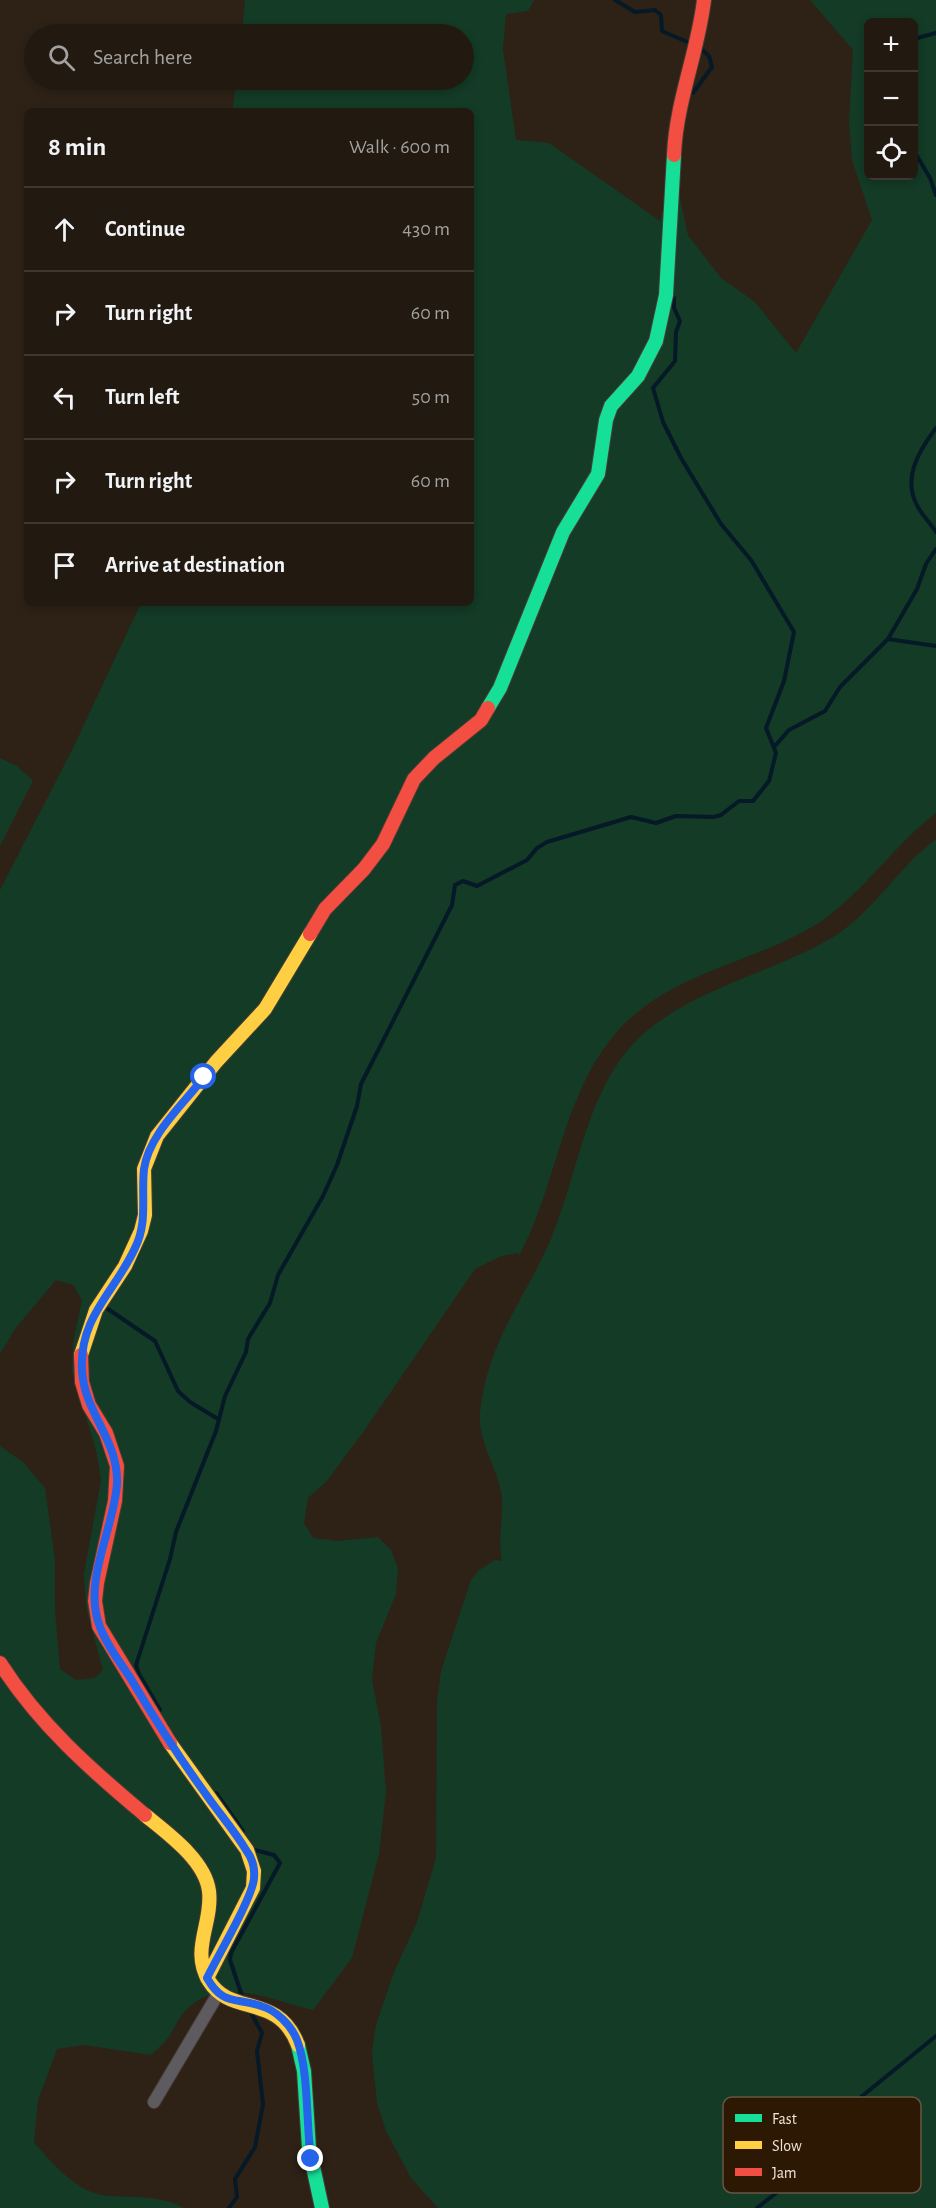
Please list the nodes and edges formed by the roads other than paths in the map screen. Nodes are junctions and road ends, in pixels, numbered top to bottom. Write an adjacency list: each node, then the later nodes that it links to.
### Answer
1 (704, 0): 3 (street)
2 (0, 1663): 3 (street)
3 (207, 1978): 4 (street)
4 (218, 1994): 5 (street); 6 (street)
5 (154, 2102)
6 (322, 2208)

